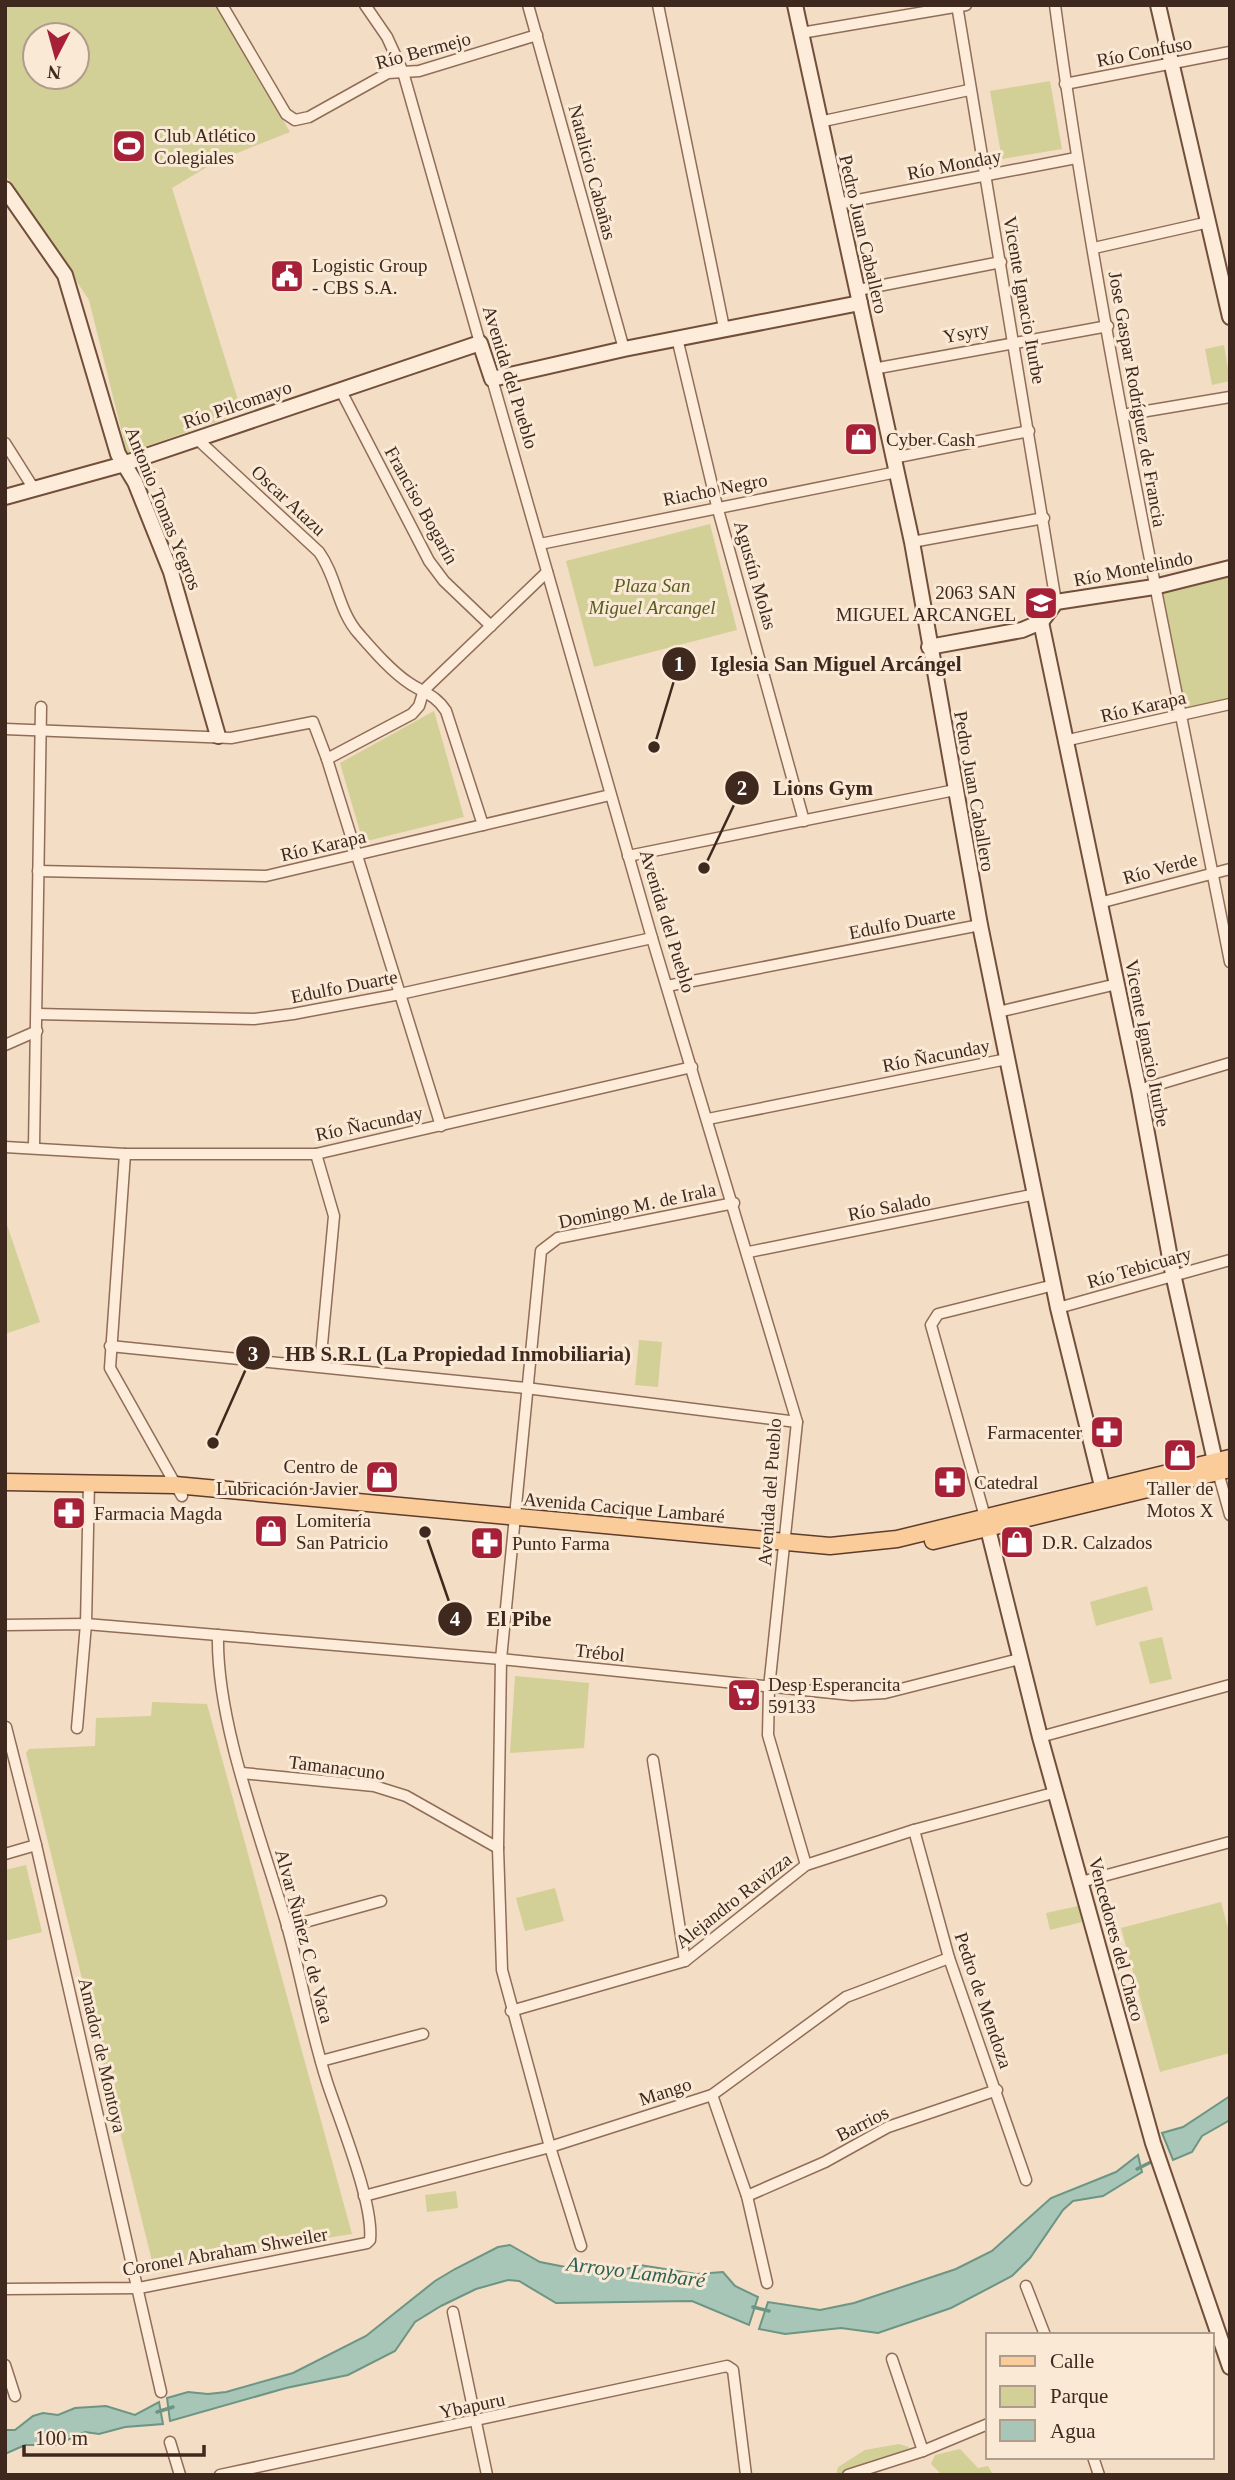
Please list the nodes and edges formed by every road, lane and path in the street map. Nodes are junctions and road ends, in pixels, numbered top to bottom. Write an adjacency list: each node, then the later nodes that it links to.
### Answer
1 (222, 5): 13 (street, Río Bermejo)
2 (365, 5): 13 (street, Avenida del Pueblo)
3 (528, 5): 10 (street, Natalicio Cabañas)
4 (658, 5): 27 (street)
5 (795, 5): 9 (street, Pedro Juan Caballero)
6 (1055, 5): 14 (street, Jose Gaspar Rodríguez de Francia)
7 (1158, 5): 12 (street)
8 (960, 6): 9 (street); 15 (street, Vicente Ignacio Iturbe)
9 (801, 33): 16 (street, Pedro Juan Caballero)
10 (537, 35): 13 (street, Río Bermejo); 31 (street, Natalicio Cabañas)
11 (1230, 52): 12 (street, Río Confuso)
12 (1172, 65): 14 (street, Río Confuso); 21 (street)
13 (403, 72): 30 (street, Avenida del Pueblo)
14 (1065, 84): 17 (street, Jose Gaspar Rodríguez de Francia)
15 (968, 89): 16 (street); 18 (street, Vicente Ignacio Iturbe)
16 (819, 121): 20 (street, Pedro Juan Caballero)
17 (1076, 158): 18 (street, Río Monday); 22 (street, Jose Gaspar Rodríguez de Francia)
18 (983, 176): 20 (street, Río Monday); 23 (street, Vicente Ignacio Iturbe)
19 (5, 189): 40 (street, Antonio Tomas Yegros)
20 (837, 204): 24 (street, Pedro Juan Caballero)
21 (1209, 222): 22 (street); 25 (street)
22 (1094, 248): 26 (street, Jose Gaspar Rodríguez de Francia)
23 (1001, 262): 24 (street); 29 (street, Vicente Ignacio Iturbe)
24 (859, 296): 27 (street); 32 (street, Pedro Juan Caballero)
25 (1230, 317)
26 (1108, 326): 29 (street, Ysyry); 36 (street, Jose Gaspar Rodríguez de Francia)
27 (724, 328): 28 (street)
28 (677, 338): 31 (street); 44 (street, Agustín Molas)
29 (1012, 341): 32 (street, Ysyry); 37 (street, Vicente Ignacio Iturbe)
30 (480, 343): 33 (street, Avenida del Pueblo); 34 (street, Río Pilcomayo)
31 (624, 349): 33 (street)
32 (873, 369): 41 (street, Pedro Juan Caballero)
33 (492, 379): 47 (street, Avenida del Pueblo)
34 (340, 389): 38 (street, Río Pilcomayo); 53 (street, Franciso Bogarín)
35 (1230, 397): 36 (street)
36 (1123, 415): 50 (street, Jose Gaspar Rodríguez de Francia)
37 (1030, 431): 41 (street, Riacho Negro); 45 (street, Vicente Ignacio Iturbe)
38 (196, 438): 40 (street, Río Pilcomayo); 55 (street, Oscar Atazu)
39 (5, 443): 42 (street)
40 (126, 463): 42 (street, Río Pilcomayo); 61 (street, Antonio Tomas Yegros)
41 (895, 465): 44 (street, Riacho Negro); 46 (street, Pedro Juan Caballero)
42 (34, 489): 43 (street, Río Pilcomayo)
43 (5, 496)
44 (717, 506): 47 (street, Riacho Negro); 66 (street, Agustín Molas)
45 (1044, 517): 46 (street); 51 (street, Vicente Ignacio Iturbe)
46 (912, 542): 54 (street, Pedro Juan Caballero)
47 (540, 544): 49 (street, Avenida del Pueblo)
48 (1230, 568): 50 (street, Río Montelindo)
49 (547, 572): 53 (street); 65 (street, Avenida del Pueblo)
50 (1154, 587): 51 (street, Río Montelindo); 58 (street, Jose Gaspar Rodríguez de Francia)
51 (1056, 602): 52 (street, Río Montelindo)
52 (1041, 622): 54 (street); 62 (street, Vicente Ignacio Iturbe)
53 (491, 626): 55 (street)
54 (929, 647): 64 (street, Pedro Juan Caballero)
55 (424, 690): 63 (street); 67 (street, Oscar Atazu)
56 (1230, 704): 58 (street, Río Karapa)
57 (41, 707): 60 (street)
58 (1180, 716): 62 (street, Río Karapa); 72 (street, Jose Gaspar Rodríguez de Francia)
59 (5, 729): 60 (street)
60 (39, 731): 61 (street); 71 (street)
61 (218, 736): 63 (street)
62 (1064, 741): 73 (street, Vicente Ignacio Iturbe)
63 (327, 759): 68 (street)
64 (955, 790): 66 (street); 74 (street, Pedro Juan Caballero)
65 (610, 795): 67 (street, Río Karapa); 69 (street, Avenida del Pueblo)
66 (804, 821): 69 (street)
67 (483, 825): 68 (street, Río Karapa)
68 (357, 855): 71 (street, Río Karapa); 79 (street)
69 (628, 856): 75 (street, Avenida del Pueblo)
70 (1230, 869): 72 (street, Río Verde)
71 (38, 872): 81 (street)
72 (1212, 872): 73 (street, Río Verde); 76 (street, Jose Gaspar Rodríguez de Francia)
73 (1099, 902): 77 (street, Vicente Ignacio Iturbe)
74 (980, 925): 78 (street, Edulfo Duarte); 80 (street, Pedro Juan Caballero)
75 (652, 938): 78 (street, Avenida del Pueblo); 79 (street, Edulfo Duarte)
76 (1230, 962)
77 (1117, 984): 80 (street, Río Ñacunday); 87 (street, Vicente Ignacio Iturbe)
78 (667, 986): 86 (street, Avenida del Pueblo)
79 (400, 994): 81 (street, Edulfo Duarte); 89 (street)
80 (998, 1012): 84 (street, Pedro Juan Caballero)
81 (37, 1014): 82 (street)
82 (37, 1031): 83 (street); 91 (street)
83 (5, 1045)
84 (1007, 1059): 88 (street, Río Ñacunday); 94 (street, Pedro Juan Caballero)
85 (1230, 1063): 87 (street)
86 (692, 1067): 88 (street, Avenida del Pueblo); 89 (street, Río Ñacunday)
87 (1139, 1090): 98 (street, Vicente Ignacio Iturbe)
88 (708, 1119): 95 (street, Avenida del Pueblo)
89 (441, 1126): 93 (street, Río Ñacunday)
90 (5, 1147): 91 (street, Río Ñacunday)
91 (34, 1147): 92 (street, Río Ñacunday)
92 (125, 1154): 93 (street, Río Ñacunday); 101 (street)
93 (316, 1154): 102 (street)
94 (1036, 1194): 96 (street, Río Salado); 99 (street, Pedro Juan Caballero)
95 (734, 1203): 96 (street, Avenida del Pueblo); 103 (street, Domingo M. de Irala)
96 (749, 1252): 104 (street, Avenida del Pueblo)
97 (1230, 1260): 98 (street, Río Tebicuary)
98 (1173, 1274): 100 (street, Río Tebicuary); 105 (street, Vicente Ignacio Iturbe)
99 (1054, 1285): 100 (street, Pedro Juan Caballero); 113 (street)
100 (1058, 1308): 110 (street, Pedro Juan Caballero)
101 (110, 1346): 102 (street); 108 (street)
102 (320, 1366): 103 (street)
103 (526, 1388): 104 (street); 112 (street)
104 (797, 1422): 114 (street, Avenida del Pueblo)
105 (1223, 1465): 110 (main road, Avenida Cacique Lambaré); 111 (street)
106 (5, 1482): 107 (main road, Avenida Cacique Lambaré)
107 (89, 1487): 108 (main road, Avenida Cacique Lambaré); 109 (main road, Avenida Cacique Lambaré); 115 (street)
108 (188, 1491): 112 (main road, Avenida Cacique Lambaré)
109 (5, 1493)
110 (1104, 1494): 113 (main road, Avenida Cacique Lambaré)
111 (1230, 1515)
112 (513, 1522): 114 (main road, Avenida Cacique Lambaré); 118 (street)
113 (987, 1522): 114 (main road, Avenida Cacique Lambaré); 119 (street, Vencedores del Chaco)
114 (786, 1548): 121 (street, Avenida del Pueblo)
115 (86, 1624): 116 (street, Trébol); 117 (street, Trébol); 123 (street)
116 (5, 1625)
117 (218, 1635): 118 (street, Trébol); 126 (street, Alvar Ñuñez C de Vaca)
118 (501, 1659): 121 (street, Trébol); 131 (street)
119 (1019, 1659): 121 (street, Trébol); 124 (street, Vencedores del Chaco)
120 (1230, 1685): 124 (street)
121 (769, 1688): 133 (street, Avenida del Pueblo)
122 (6, 1727): 130 (street, Amador de Montoya)
123 (78, 1728)
124 (1040, 1737): 127 (street, Vencedores del Chaco)
125 (653, 1760): 138 (street)
126 (242, 1773): 131 (street, Tamanacuno); 136 (street, Alvar Ñuñez C de Vaca)
127 (1057, 1792): 128 (street, Alejandro Ravizza); 134 (street, Vencedores del Chaco)
128 (914, 1830): 133 (street, Alejandro Ravizza); 137 (street, Pedro de Mendoza)
129 (1230, 1842): 134 (street)
130 (36, 1845): 132 (street); 152 (street, Amador de Montoya)
131 (498, 1849): 139 (street)
132 (5, 1854)
133 (806, 1865): 138 (street, Alejandro Ravizza)
134 (1081, 1882): 158 (street, Vencedores del Chaco)
135 (382, 1901): 136 (street)
136 (287, 1927): 141 (street, Alvar Ñuñez C de Vaca)
137 (949, 1958): 142 (street, Pedro de Mendoza); 143 (street, Mango)
138 (685, 1961): 139 (street, Alejandro Ravizza)
139 (511, 2011): 144 (street)
140 (424, 2034): 141 (street)
141 (321, 2061): 146 (street, Alvar Ñuñez C de Vaca)
142 (996, 2090): 145 (street, Pedro de Mendoza); 147 (street, Barrios)
143 (712, 2095): 144 (street, Mango); 147 (street)
144 (550, 2147): 146 (street, Mango); 149 (street)
145 (1026, 2180)
146 (363, 2196): 148 (street, Alvar Ñuñez C de Vaca)
147 (747, 2196): 150 (street)
148 (367, 2243): 152 (street, Coronel Abraham Shweiler)
149 (581, 2246)
150 (767, 2283)
151 (1026, 2286): 155 (street)
152 (139, 2288): 153 (street, Coronel Abraham Shweiler); 159 (street, Amador de Montoya)
153 (5, 2289)
154 (453, 2312): 161 (street)
155 (1044, 2333)
156 (892, 2359): 164 (street)
157 (5, 2365): 160 (street)
158 (1230, 2367)
159 (161, 2392)
160 (15, 2396)
161 (477, 2422): 166 (street, Ybapuru); 167 (street); 168 (street, Ybapuru)
162 (986, 2425): 164 (street)
163 (170, 2442): 165 (street)
164 (923, 2451): 169 (street)
165 (180, 2475)
166 (220, 2475)
167 (487, 2475)
168 (746, 2475)
169 (849, 2475)

